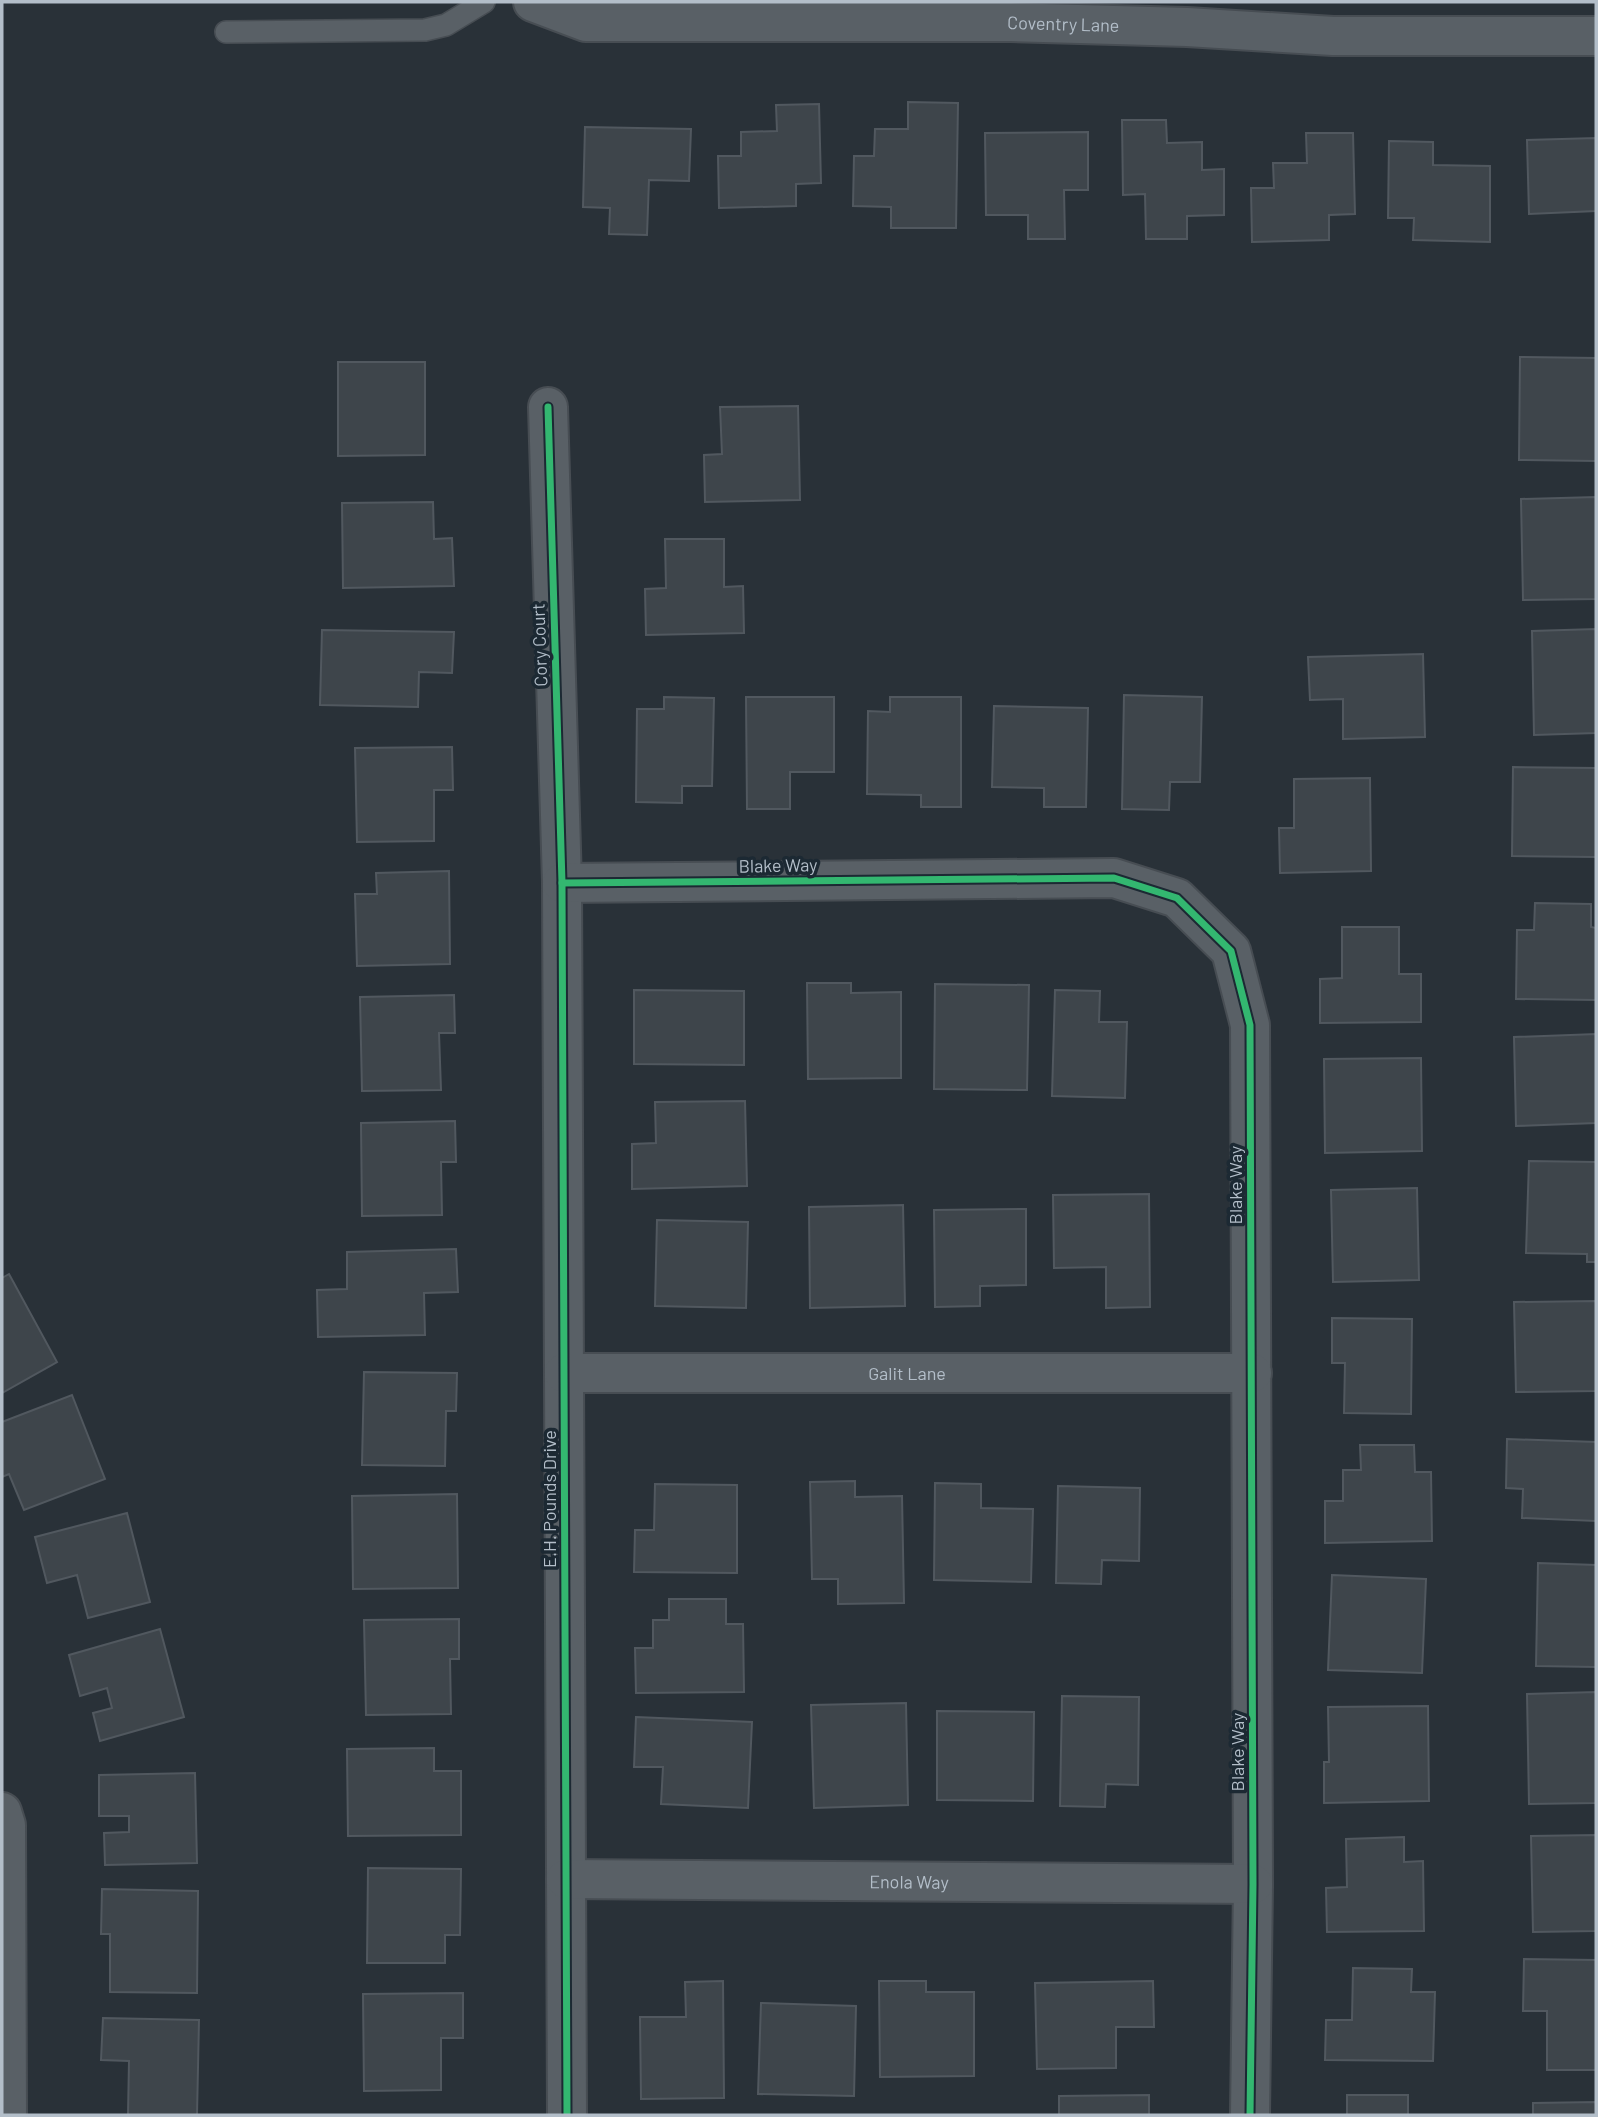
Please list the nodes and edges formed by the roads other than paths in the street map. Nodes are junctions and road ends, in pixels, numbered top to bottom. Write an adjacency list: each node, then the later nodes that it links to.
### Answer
1 (484, 2): 3 (lane)
2 (533, 2): 4 (street, Coventry Lane)
3 (226, 32)
4 (1596, 36)
5 (548, 407): 6 (street, Cory Court)
6 (562, 883): 7 (street, E.H. Pounds Drive); 8 (street, Blake Way)
7 (564, 1373): 8 (street, Galit Lane); 10 (street, E.H. Pounds Drive)
8 (1251, 1373): 11 (street, Blake Way)
9 (2, 1812): 12 (street)
10 (566, 1879): 11 (street, Enola Way); 13 (street, E.H. Pounds Drive)
11 (1254, 1884): 14 (street, Blake Way)
12 (7, 2115)
13 (567, 2115)
14 (1251, 2115)

